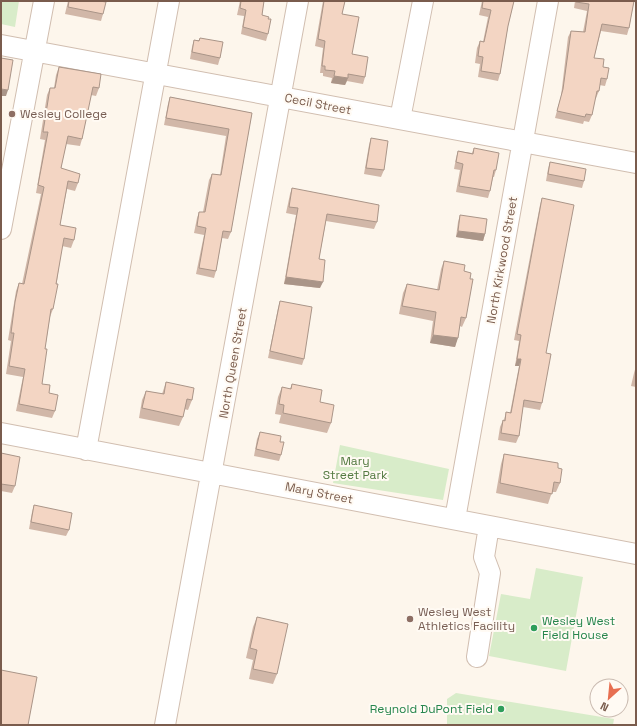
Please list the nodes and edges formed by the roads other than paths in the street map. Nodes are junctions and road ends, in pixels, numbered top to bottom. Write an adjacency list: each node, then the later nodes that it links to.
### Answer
1 (44, 1): 7 (street)
2 (170, 1): 8 (street)
3 (298, 1): 9 (street, North Queen Street)
4 (423, 1): 10 (street)
5 (548, 1): 11 (street, North Kirkwood Street)
6 (1, 45): 7 (street, Cecil Street)
7 (35, 51): 8 (street, Cecil Street); 13 (street)
8 (156, 74): 9 (street, Cecil Street); 15 (street)
9 (281, 97): 10 (street, Cecil Street); 16 (street, North Queen Street)
10 (400, 119): 11 (street, Cecil Street)
11 (524, 142): 12 (street, Cecil Street); 17 (street, North Kirkwood Street)
12 (636, 163)
13 (1, 229)
14 (1, 433): 15 (street, Mary Street)
15 (86, 450): 16 (street, Mary Street)
16 (213, 473): 17 (street, Mary Street); 21 (street, North Queen Street)
17 (455, 519): 18 (street, Mary Street)
18 (490, 526): 19 (street, Mary Street); 20 (street)
19 (636, 554)
20 (477, 657)
21 (166, 725)

